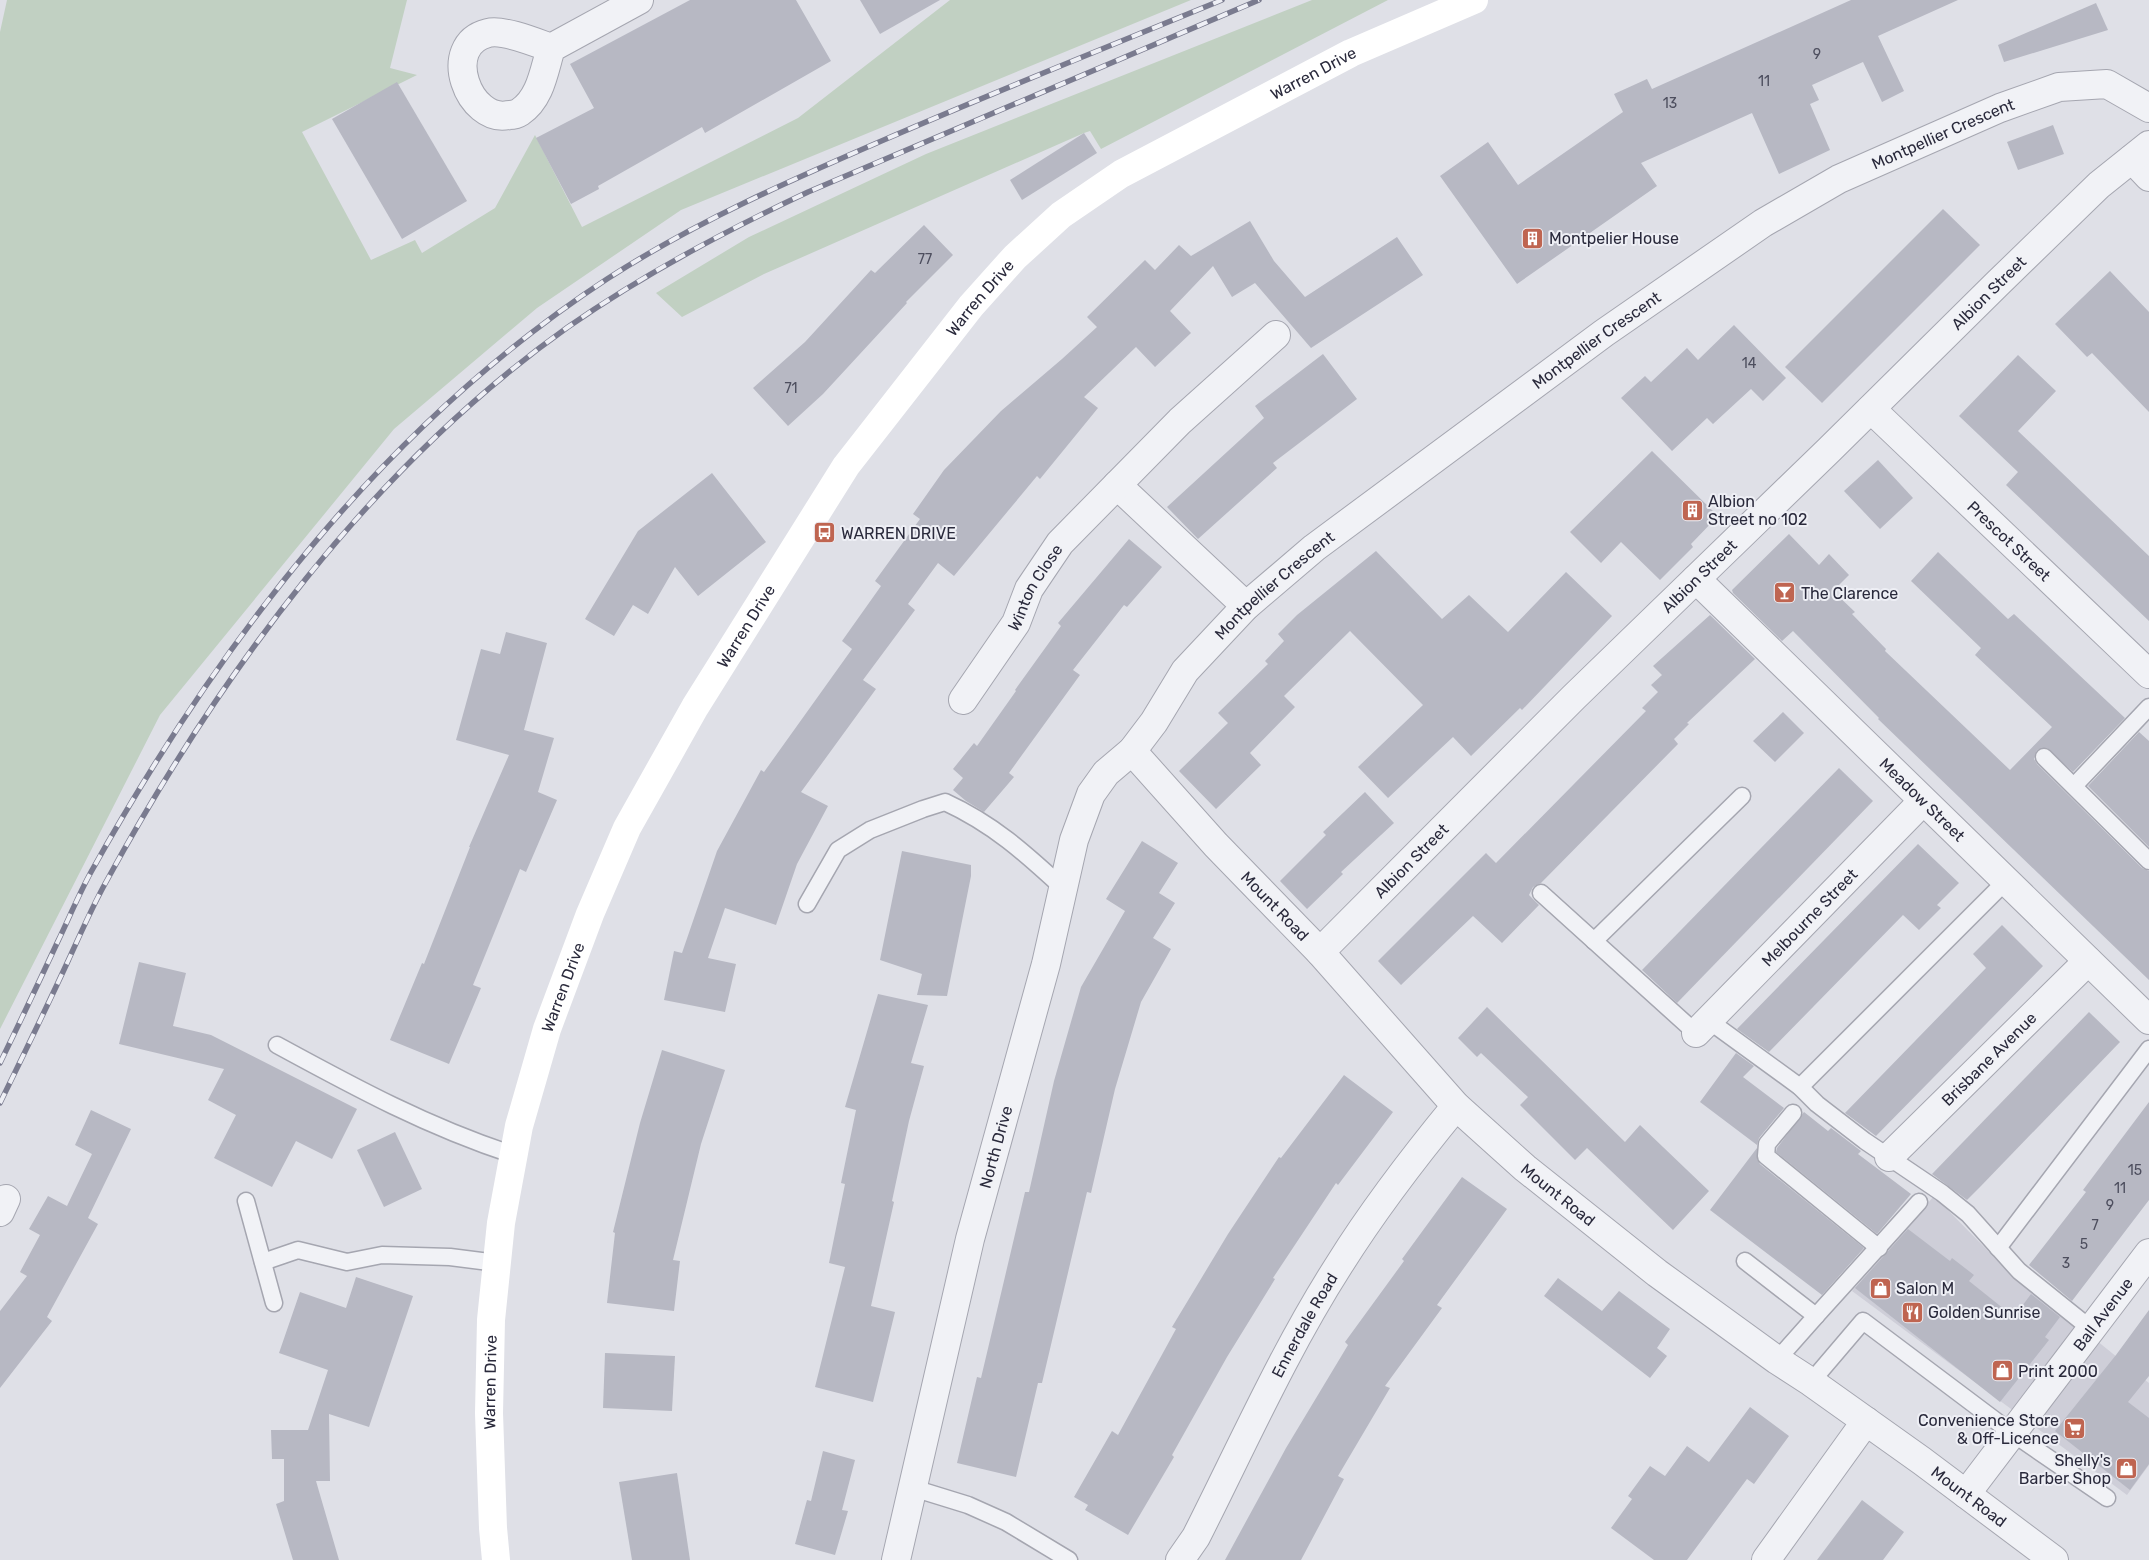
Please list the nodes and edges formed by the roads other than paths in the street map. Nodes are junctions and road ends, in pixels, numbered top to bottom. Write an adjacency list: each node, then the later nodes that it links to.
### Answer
1 (638, 0): 3 (street)
2 (1474, 0): 34 (street, Warren Drive)
3 (551, 48)
4 (2149, 108): 10 (street, Montpellier Crescent)
5 (2143, 160): 7 (street, Albion Street)
6 (1276, 335): 8 (street, Winton Close)
7 (1871, 409): 9 (street, Albion Street); 11 (street, Prescot Street)
8 (1117, 485): 10 (street); 12 (street, Winton Close)
9 (1696, 579): 18 (street, Meadow Street); 25 (street, Albion Street)
10 (1246, 606): 14 (street, Montpellier Crescent)
11 (2149, 674)
12 (963, 700)
13 (2149, 707): 16 (lane)
14 (1132, 751): 21 (street, North Drive); 25 (street, Mount Road)
15 (2044, 757): 16 (lane)
16 (2074, 786): 19 (lane)
17 (1742, 796): 24 (lane)
18 (1923, 801): 20 (street, Meadow Street); 28 (street, Melbourne Street)
19 (2149, 861)
20 (2006, 881): 26 (street, Meadow Street); 31 (lane)
21 (1063, 888): 23 (lane); 51 (street, North Drive)
22 (1541, 893): 24 (lane)
23 (808, 904)
24 (1594, 941): 28 (lane)
25 (1320, 952): 32 (street, Mount Road)
26 (2088, 961): 27 (street, Meadow Street); 35 (street, Brisbane Avenue)
27 (2149, 1020)
28 (1702, 1026): 31 (lane)
29 (277, 1045): 34 (lane)
30 (2149, 1048): 39 (lane)
31 (1800, 1086): 35 (lane)
32 (1456, 1106): 47 (street, Mount Road); 57 (street, Ennerdale Road)
33 (1793, 1113): 38 (lane)
34 (514, 1155): 43 (street, Warren Drive)
35 (1889, 1158): 39 (lane)
36 (246, 1200): 42 (lane)
37 (1919, 1202): 38 (lane)
38 (1879, 1248): 45 (lane)
39 (1998, 1248): 46 (lane)
40 (2149, 1253): 46 (street, Ball Avenue)
41 (1745, 1261): 45 (lane)
42 (263, 1262): 43 (lane); 44 (lane)
43 (497, 1263): 54 (street, Warren Drive)
44 (274, 1302)
45 (1816, 1316): 47 (lane)
46 (2091, 1329): 50 (street, Ball Avenue)
47 (1777, 1360): 48 (street, Mount Road)
48 (1811, 1382): 49 (street, Mount Road); 50 (lane)
49 (1866, 1421): 52 (street, Mount Road); 58 (street)
50 (2012, 1433): 52 (street, Ball Avenue); 53 (lane)
51 (913, 1488): 55 (street, North Drive); 56 (lane)
52 (1966, 1494): 59 (street, Mount Road)
53 (2106, 1498)
54 (496, 1560)
55 (896, 1560)
56 (1069, 1560)
57 (1180, 1560)
58 (1766, 1560)
59 (2054, 1560)

